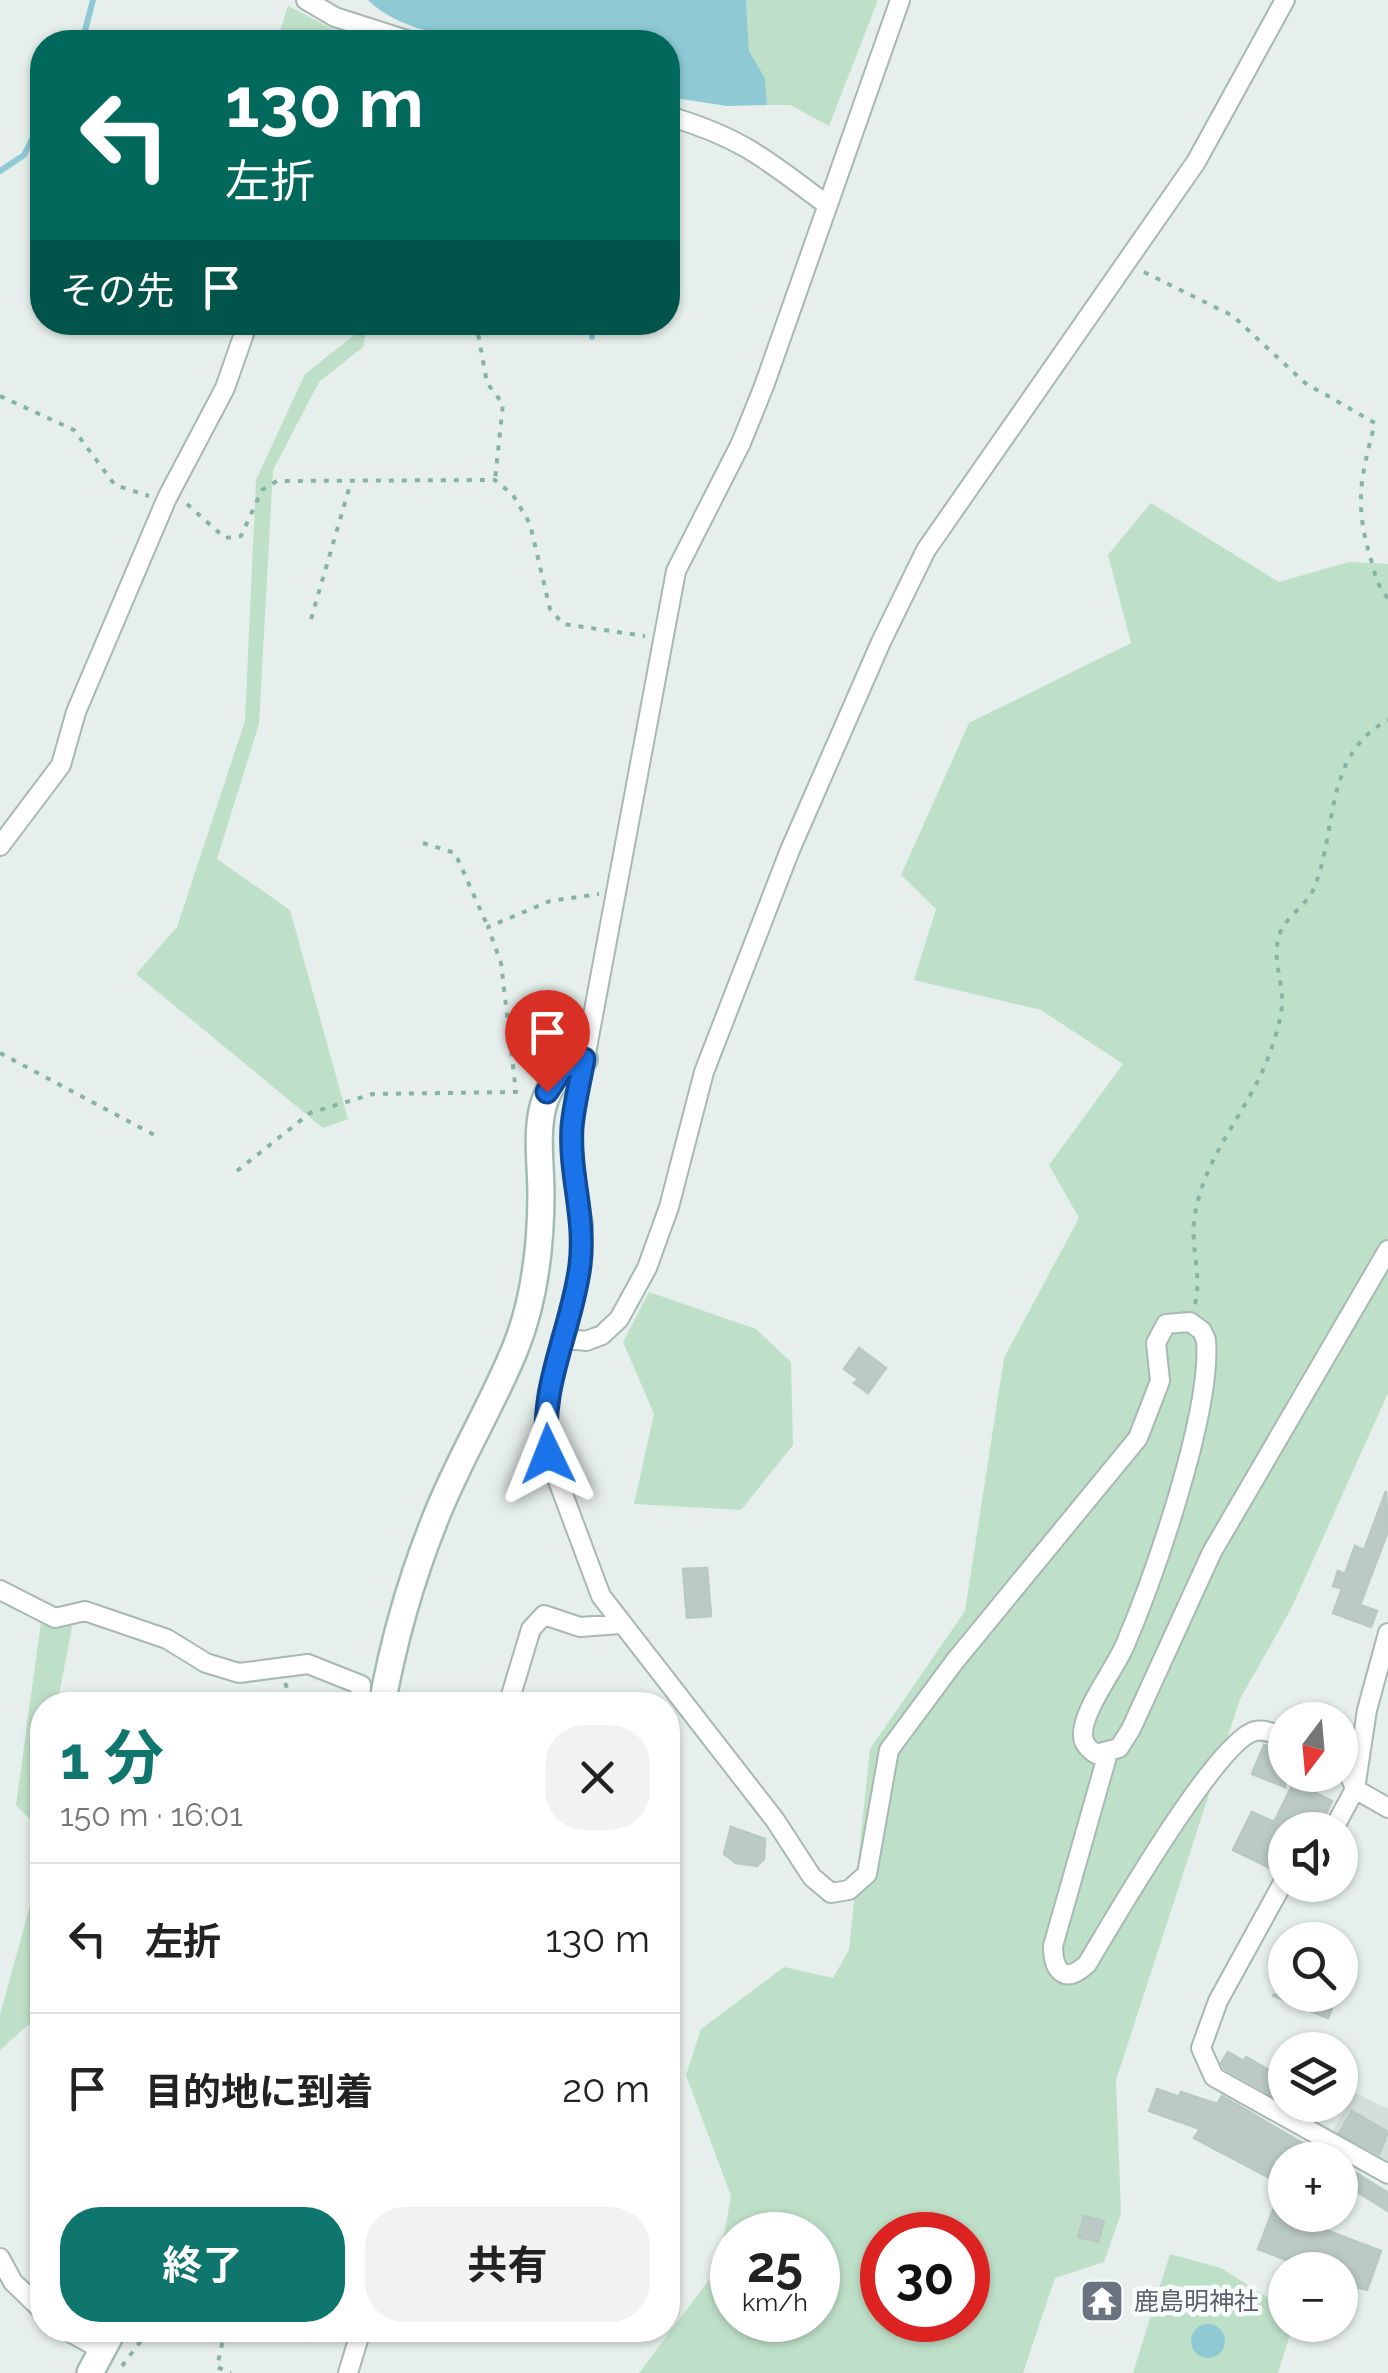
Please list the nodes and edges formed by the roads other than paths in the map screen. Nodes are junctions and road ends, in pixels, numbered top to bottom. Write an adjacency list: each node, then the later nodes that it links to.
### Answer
1 (306, 0): 4 (street)
2 (900, 0): 6 (street)
3 (1285, 0): 11 (street)
4 (359, 30)
5 (680, 119): 6 (street)
6 (827, 206): 9 (street)
7 (243, 335): 8 (street)
8 (0, 846)
9 (584, 1059): 11 (street); 16 (street)
10 (1388, 1250): 21 (street)
11 (561, 1338): 13 (street)
12 (0, 1590): 15 (street)
13 (620, 1624): 17 (street); 18 (street)
14 (1388, 1634): 22 (street)
15 (361, 1692)
16 (385, 1692)
17 (512, 1692)
18 (674, 1692)
19 (680, 1699): 21 (street)
20 (1268, 1731): 21 (street)
21 (1108, 1754)
22 (1358, 1769)
23 (1358, 1791): 24 (street)
24 (1388, 1808)
25 (1272, 1902): 26 (street)
26 (1388, 2174)
27 (0, 2258): 28 (street)
28 (30, 2298)
29 (357, 2342): 30 (street)
30 (348, 2373)

